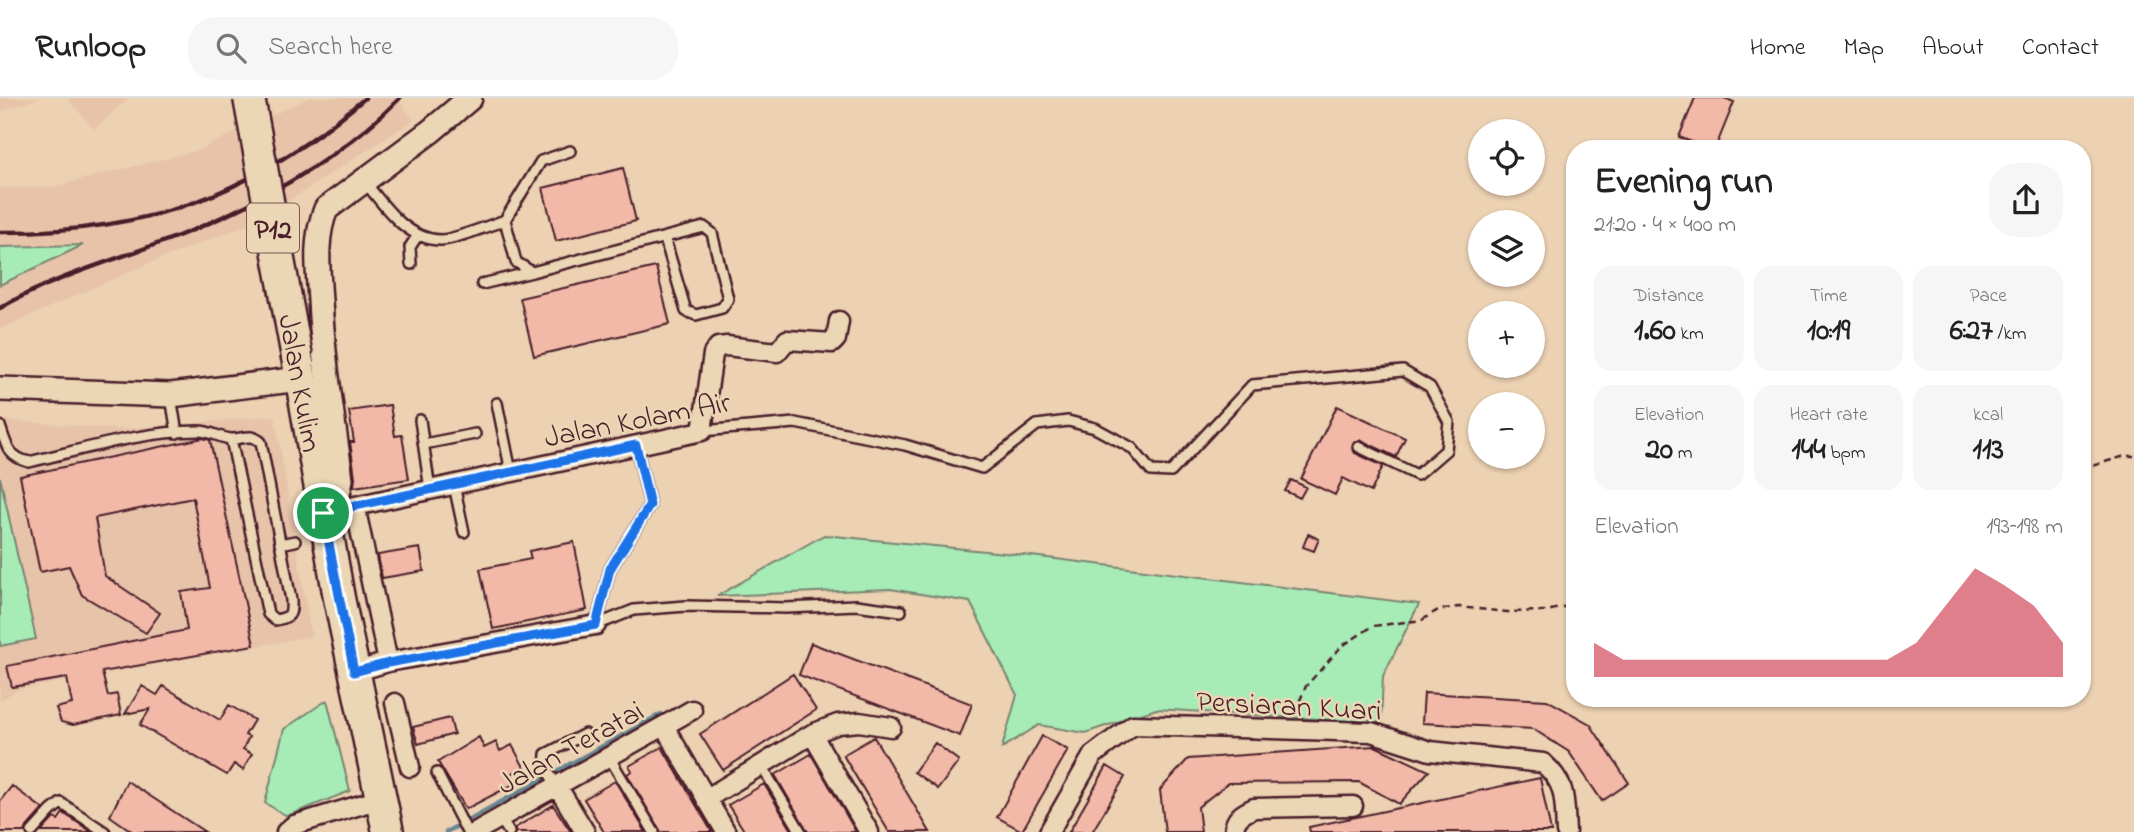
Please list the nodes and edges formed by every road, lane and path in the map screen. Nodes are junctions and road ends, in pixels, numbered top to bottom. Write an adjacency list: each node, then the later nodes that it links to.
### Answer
1 (249, 98): 12 (main road, Jalan Kulim / P12, bridge)
2 (470, 98): 4 (street)
3 (570, 151): 5 (lane)
4 (364, 180): 6 (lane); 31 (street)
5 (505, 220): 6 (lane); 9 (lane)
6 (418, 235): 8 (lane)
7 (665, 239): 7 (lane); 9 (lane)
8 (411, 264)
9 (532, 272): 10 (lane)
10 (482, 284)
11 (839, 321): 18 (street)
12 (298, 368): 14 (street); 31 (main road, Jalan Kulim / P12)
13 (0, 389): 14 (street)
14 (171, 395): 19 (lane)
15 (496, 403): 27 (lane)
16 (421, 420): 22 (lane)
17 (0, 426): 19 (lane)
18 (702, 431): 23 (street, Jalan Kolam Air); 24 (lane, Jalan Kolam Air)
19 (177, 433): 21 (lane)
20 (475, 434): 22 (lane)
21 (231, 439): 34 (lane); 34 (lane)
22 (424, 444): 29 (lane)
23 (636, 445): 27 (street, Jalan Kolam Air); 37 (lane)
24 (1359, 447)
25 (2134, 456): 26 (path)
26 (2091, 466)
27 (511, 472): 28 (street, Jalan Kolam Air)
28 (454, 485): 29 (street, Jalan Kolam Air); 32 (lane)
29 (430, 490): 30 (street, Jalan Kolam Air)
30 (355, 506): 31 (street, Jalan Kolam Air); 38 (street)
31 (323, 513): 39 (main road, Jalan Kulim / P12)
32 (464, 532)
33 (295, 541): 34 (lane)
34 (280, 544)
35 (1566, 606): 44 (path)
36 (901, 611): 37 (lane)
37 (596, 625): 38 (street)
38 (388, 663): 39 (street)
39 (354, 672): 48 (main road, Jalan Kulim / P12)
40 (395, 703): 47 (street)
41 (692, 710): 42 (street, Jalan Teratai)
42 (664, 726): 49 (street, Jalan Teratai); 55 (street)
43 (891, 727): 46 (street)
44 (1288, 729): 69 (street, Persiaran Kuari); 71 (street, Persiaran Kuari)
45 (585, 734): 53 (lane)
46 (812, 734): 50 (street); 68 (street)
47 (402, 736): 48 (street); 51 (street)
48 (369, 743): 54 (main road, Jalan Kulim / P12)
49 (608, 757): 53 (street, Jalan Teratai); 65 (lane)
50 (761, 765): 55 (street); 67 (lane)
51 (410, 767)
52 (437, 773): 62 (lane)
53 (556, 786): 57 (street, Jalan Teratai); 64 (street)
54 (380, 799): 60 (street); 61 (main road, Jalan Kulim / P12)
55 (706, 799): 66 (street)
56 (1353, 806): 70 (street)
57 (504, 825): 63 (street, Jalan Teratai)
58 (32, 832): 59 (lane)
59 (105, 832)
60 (286, 832)
61 (388, 832)
62 (467, 832)
63 (475, 832)
64 (584, 832)
65 (654, 832)
66 (726, 832)
67 (801, 832)
68 (869, 832)
69 (1049, 832)
70 (1234, 832)
71 (1566, 832)

